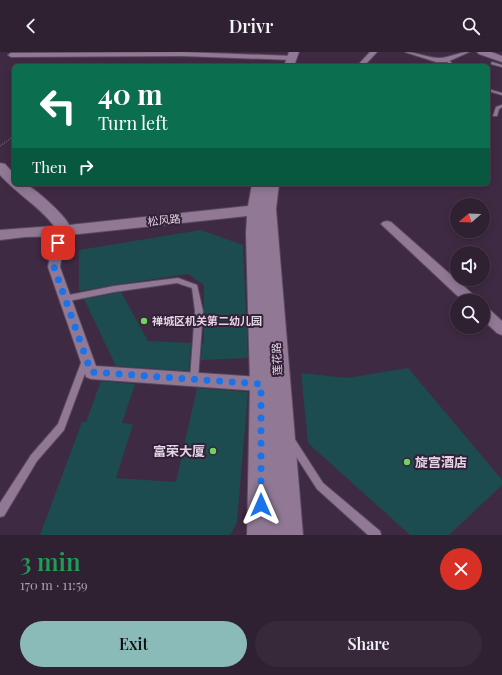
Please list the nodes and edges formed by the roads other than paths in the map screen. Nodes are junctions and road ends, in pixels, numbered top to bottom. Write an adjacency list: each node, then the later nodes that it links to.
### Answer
1 (374, 52): 12 (street)
2 (408, 52): 10 (street)
3 (466, 52): 10 (street)
4 (484, 52): 9 (main road)
5 (92, 53): 6 (street); 7 (street)
6 (198, 53): 8 (street)
7 (13, 54)
8 (292, 59)
9 (502, 59)
10 (447, 60): 13 (lane)
11 (492, 63): 14 (lane)
12 (362, 64)
13 (450, 64)
14 (502, 66)
15 (490, 91): 16 (lane)
16 (502, 94)
17 (502, 106): 18 (lane)
18 (495, 115)
19 (0, 166): 20 (main road)
20 (12, 180)
21 (19, 186): 24 (main road)
22 (263, 198): 24 (main road, 松风路); 32 (main road, 莲花路); 33 (main road, 莲花路)
23 (387, 224): 26 (street)
24 (60, 227): 25 (main road, 松风路); 27 (street)
25 (0, 235)
26 (463, 294)
27 (64, 299): 30 (street); 31 (lane)
28 (490, 318): 29 (street)
29 (502, 329)
30 (86, 360): 31 (street); 34 (lane)
31 (194, 379): 32 (street)
32 (261, 384): 35 (main road, 莲花路)
33 (281, 425): 36 (main road, 莲花路); 37 (lane)
34 (0, 512)
35 (261, 535)
36 (289, 535)
37 (376, 535)

